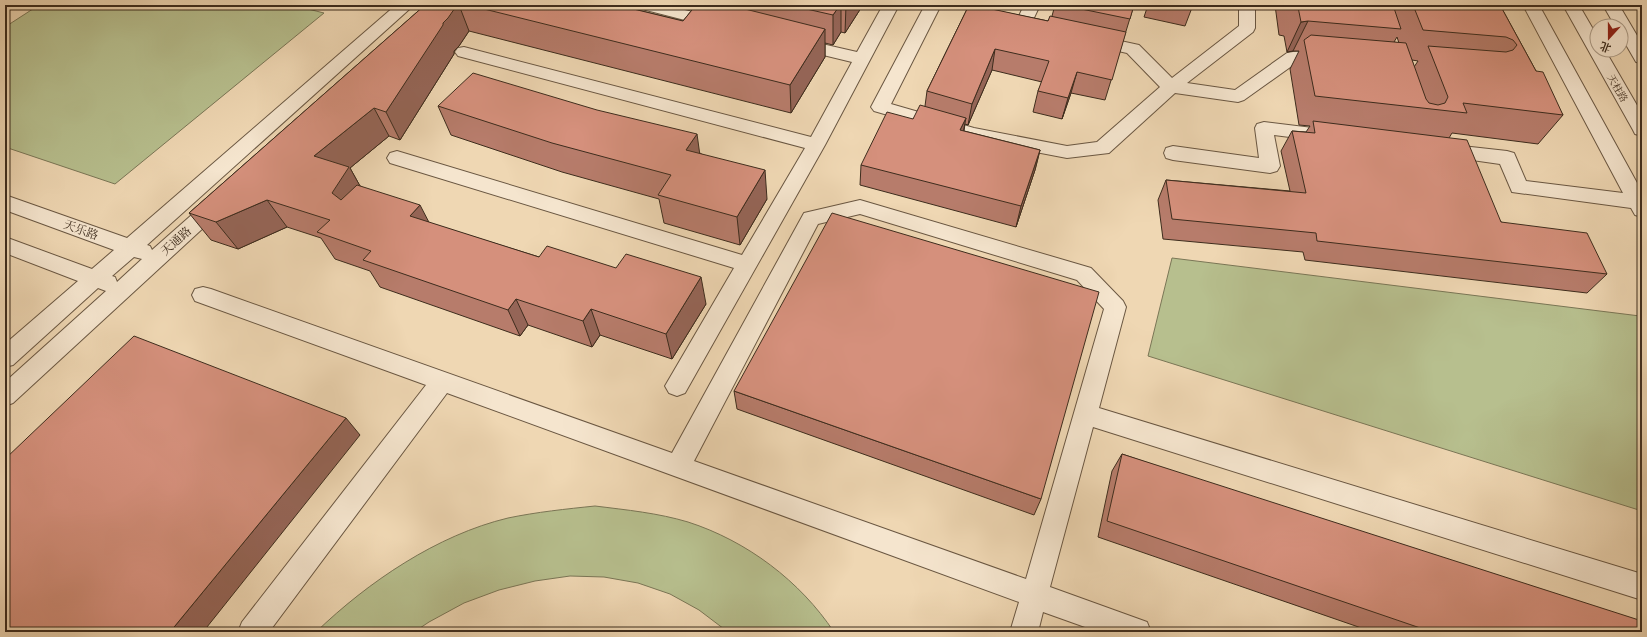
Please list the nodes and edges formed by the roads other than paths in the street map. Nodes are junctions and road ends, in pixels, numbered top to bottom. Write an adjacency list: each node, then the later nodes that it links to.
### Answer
1 (406, 5): 27 (street, 天通路)
2 (644, 5): 10 (street)
3 (891, 5): 14 (street)
4 (933, 5): 16 (street)
5 (1032, 5): 16 (street)
6 (1247, 5): 16 (street)
7 (1531, 5): 25 (street)
8 (1571, 5): 17 (street, 天柱路)
9 (1611, 5): 13 (street)
10 (734, 27)
11 (780, 39): 14 (street)
12 (464, 52): 19 (street)
13 (1642, 58)
14 (863, 59): 19 (street)
15 (1345, 62): 16 (street)
16 (1171, 87)
17 (1642, 130)
18 (1334, 136): 21 (street)
19 (816, 145): 29 (street)
20 (1428, 148): 25 (street)
21 (1173, 153)
22 (397, 158): 29 (street)
23 (232, 190): 28 (street, 天通路)
24 (5, 202): 27 (street, 天乐路)
25 (1640, 205)
26 (5, 245): 30 (street)
27 (131, 247): 28 (street, 天乐路); 30 (street, 天通路)
28 (157, 258): 31 (street, 天通路)
29 (746, 264): 35 (street)
30 (95, 279): 31 (street); 33 (street, 天通路)
31 (124, 288): 36 (street, 天通路)
32 (204, 295): 34 (street)
33 (5, 358)
34 (442, 381): 38 (street); 41 (street)
35 (677, 386)
36 (5, 396)
37 (1085, 414): 38 (street); 39 (street); 40 (street)
38 (678, 466): 40 (street)
39 (1642, 587)
40 (1034, 594): 42 (street); 43 (street)
41 (252, 632)
42 (1024, 632)
43 (1137, 632)

